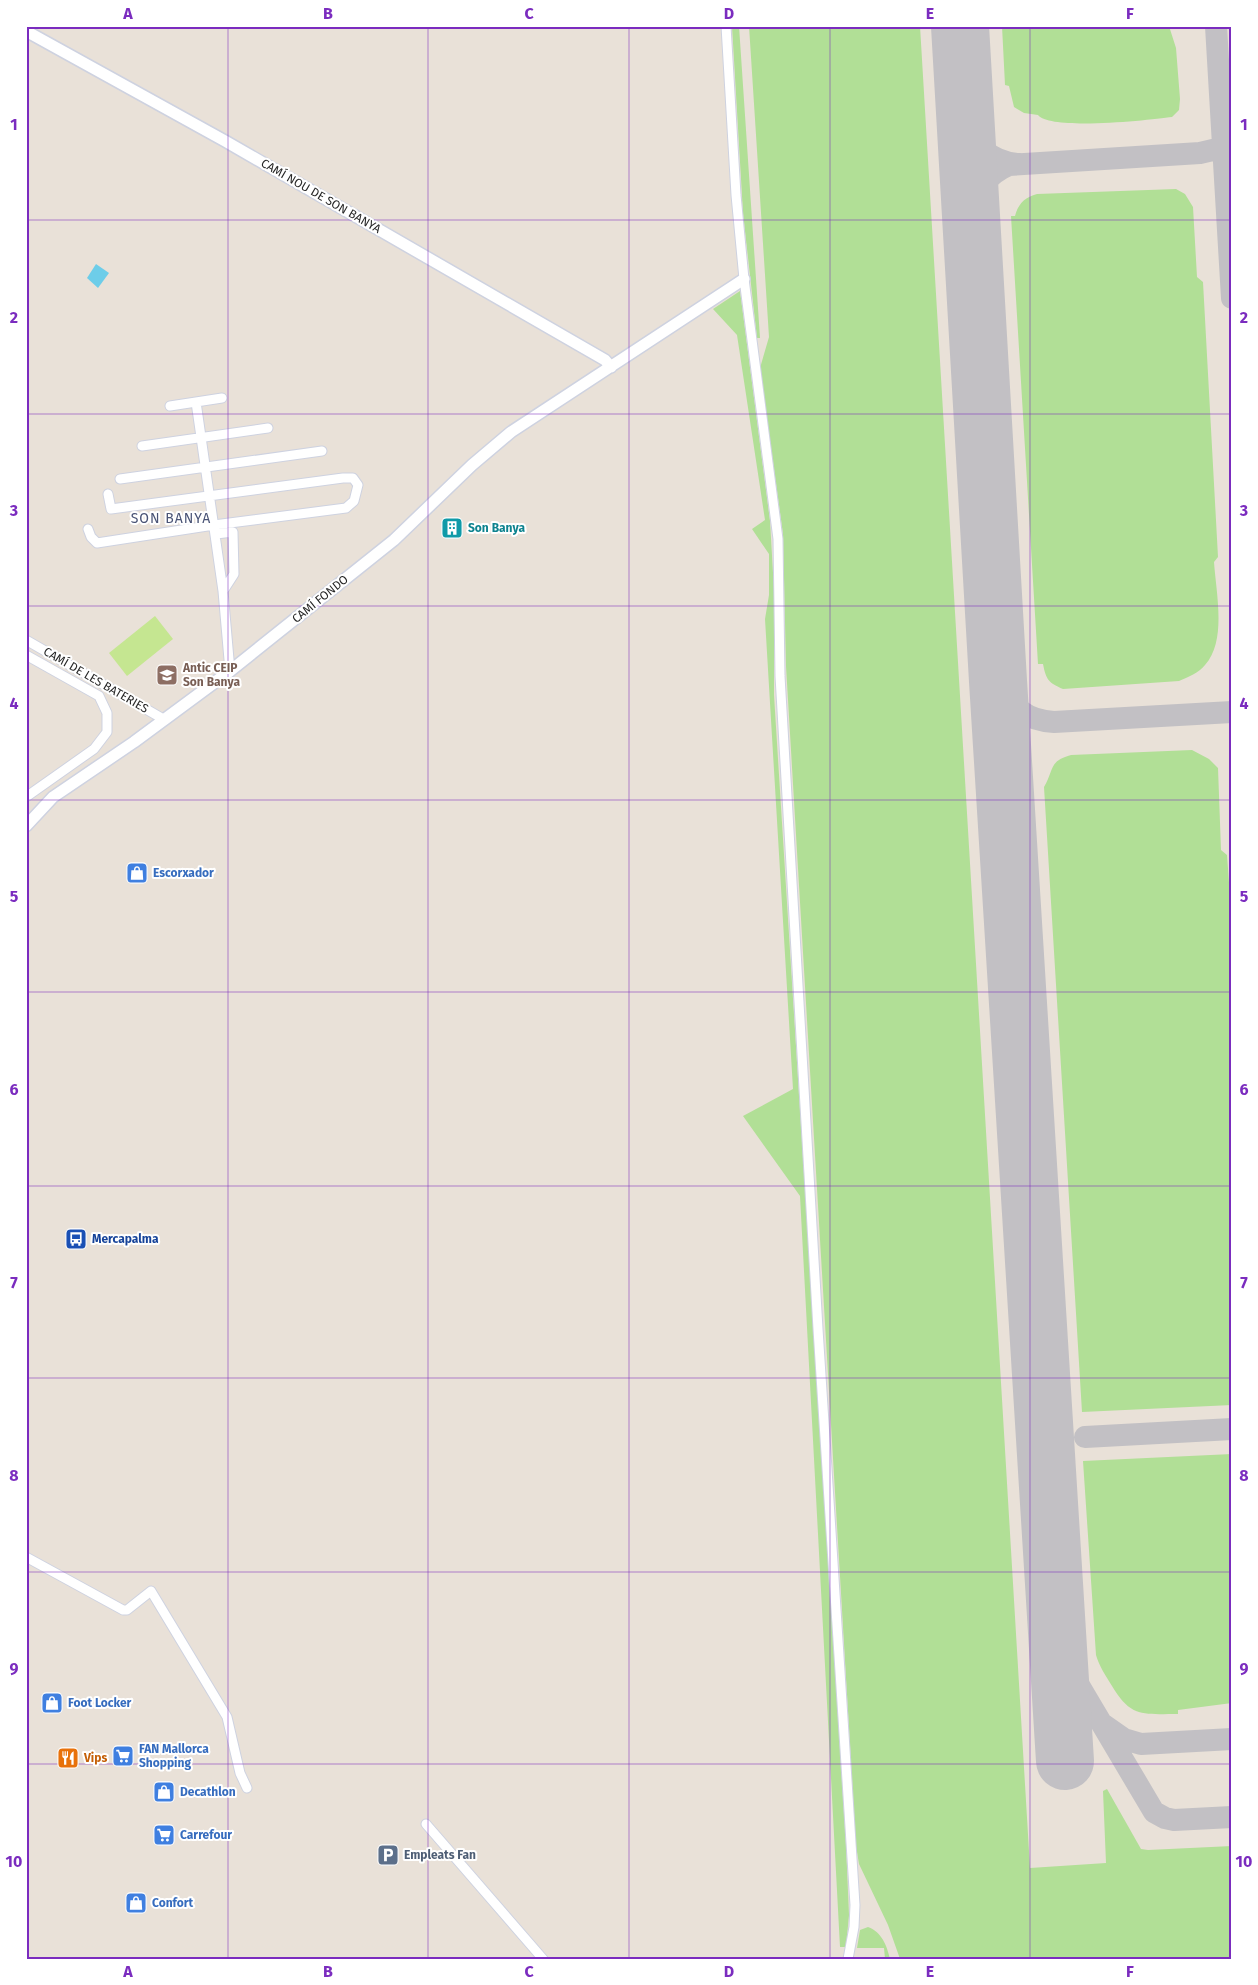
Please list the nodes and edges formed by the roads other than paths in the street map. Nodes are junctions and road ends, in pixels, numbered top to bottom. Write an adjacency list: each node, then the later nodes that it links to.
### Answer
1 (726, 26): 3 (street)
2 (26, 31): 4 (street, CAMÍ NOU DE SON BANYA)
3 (744, 279): 4 (street, CAMÍ FONDO); 29 (street)
4 (611, 367): 21 (street, CAMÍ FONDO)
5 (222, 398): 6 (street)
6 (196, 402): 7 (street); 9 (street)
7 (170, 406)
8 (268, 428): 9 (street)
9 (202, 438): 10 (street); 12 (street)
10 (142, 446)
11 (322, 451): 12 (street)
12 (206, 467): 13 (street); 15 (street)
13 (120, 479)
14 (108, 494): 15 (street)
15 (210, 496): 17 (street); 17 (street)
16 (88, 529): 17 (street)
17 (215, 529): 18 (street); 18 (street)
18 (223, 591): 21 (street)
19 (26, 640): 22 (street, CAMÍ DE LES BATERIES)
20 (26, 655): 23 (street)
21 (230, 671): 22 (street, CAMÍ FONDO)
22 (165, 720): 24 (street, CAMÍ FONDO)
23 (26, 797)
24 (26, 826)
25 (26, 1557): 26 (street)
26 (247, 1788)
27 (426, 1824): 28 (street)
28 (543, 1959)
29 (848, 1959)

